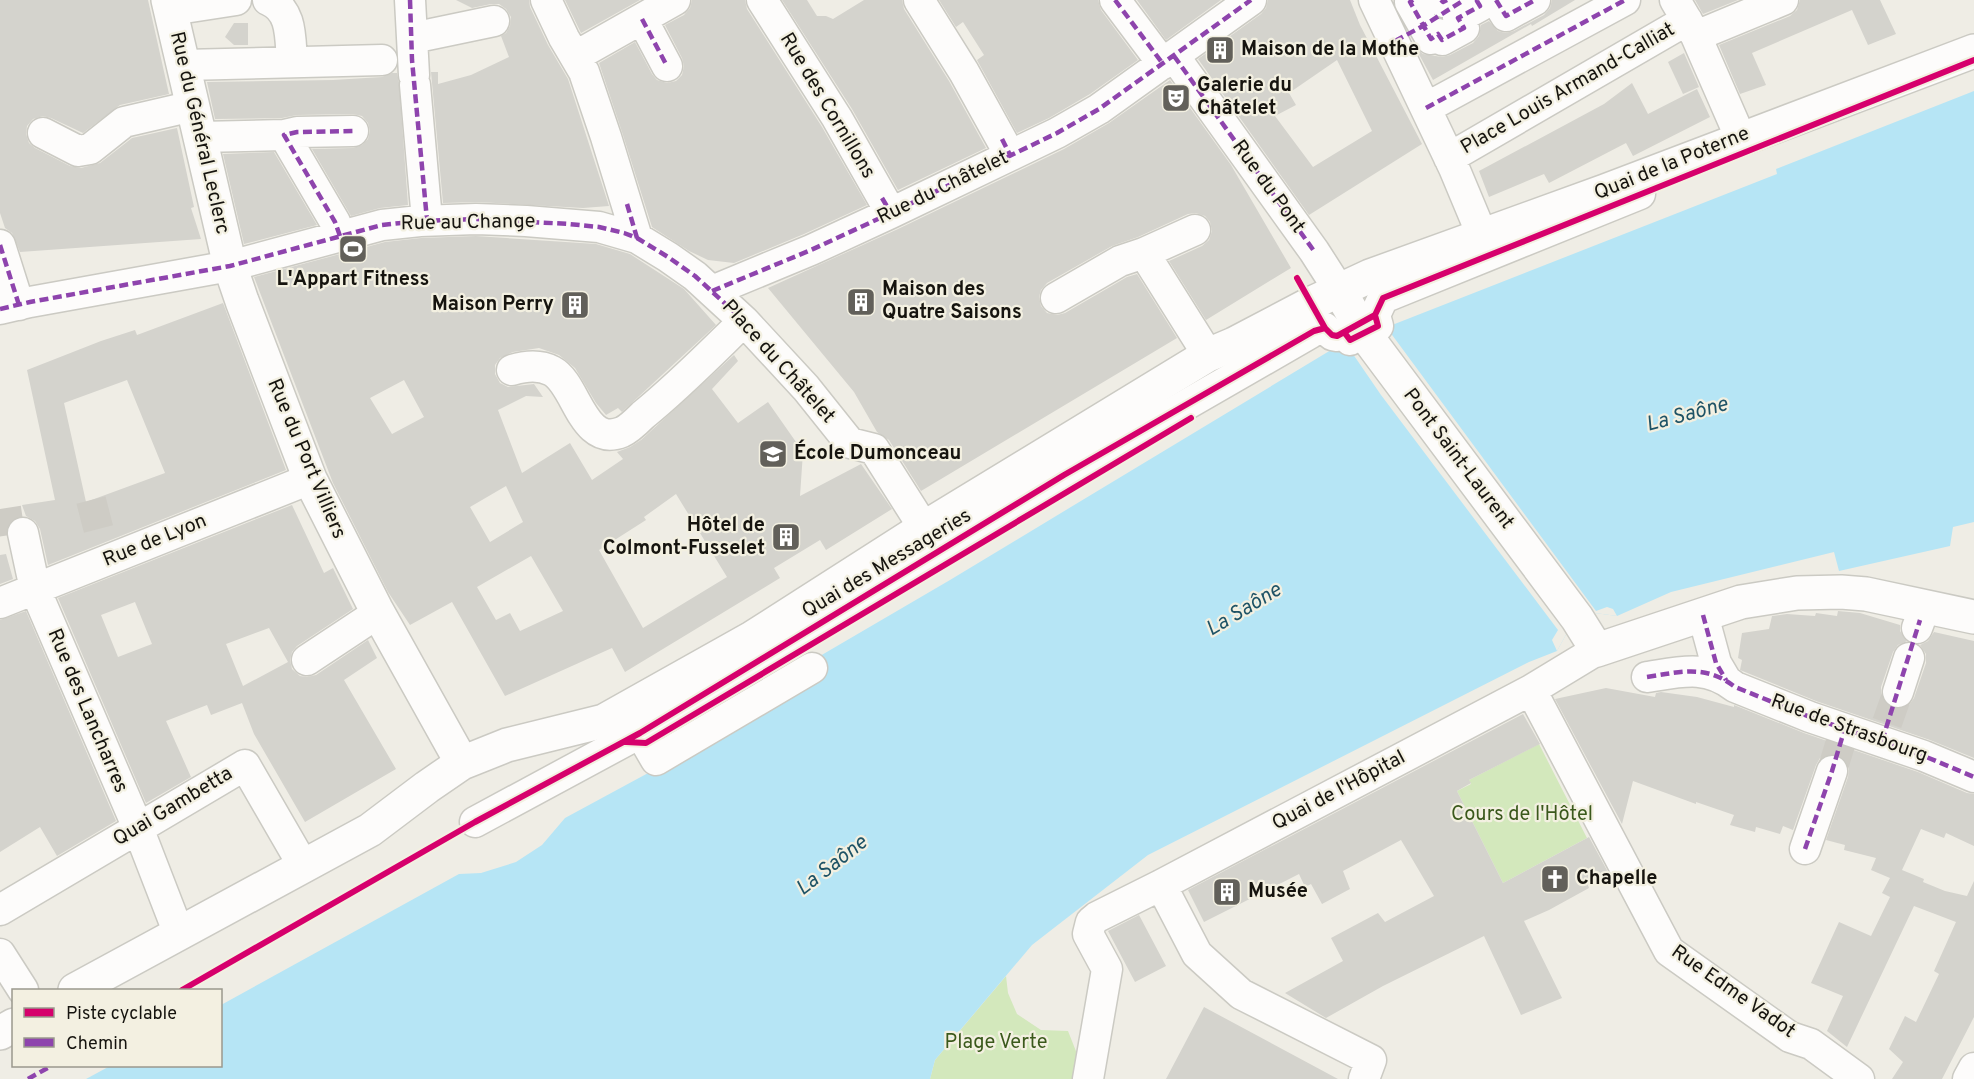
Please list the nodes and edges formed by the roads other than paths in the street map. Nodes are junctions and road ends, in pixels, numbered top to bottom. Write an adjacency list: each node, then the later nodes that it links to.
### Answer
1 (236, 0): 19 (street)
2 (268, 0): 31 (street)
3 (410, 0): 24 (street)
4 (546, 0): 27 (street)
5 (675, 0): 22 (street)
6 (762, 0): 42 (street, Rue des Cornillons)
7 (919, 0): 40 (street)
8 (1115, 0): 29 (street, Rue du Pont)
9 (1251, 0): 29 (street, Rue du Châtelet)
10 (1374, 0): 25 (street)
11 (1441, 0): 12 (street)
12 (1447, 0)
13 (1464, 0): 20 (street)
14 (1479, 0): 20 (street)
15 (1496, 0): 16 (street)
16 (1535, 0)
17 (1625, 0): 34 (street)
18 (1783, 0): 21 (street, Place Louis Armand-Calliat)
19 (169, 5): 32 (main road, Rue du Général Leclerc)
20 (1418, 13): 25 (street)
21 (1686, 18): 39 (street); 41 (street, Place Louis Armand-Calliat)
22 (642, 19): 27 (street); 33 (street)
23 (494, 21): 24 (street)
24 (412, 36): 43 (street)
25 (1395, 41): 34 (street)
26 (1974, 51): 39 (main road, Quai de la Poterne)
27 (576, 56): 47 (street)
28 (382, 60): 31 (street)
29 (1168, 60): 40 (street, Rue du Châtelet); 54 (street, Rue du Pont)
30 (1974, 60): 54 (street, Quai de la Poterne)
31 (292, 62): 32 (street)
32 (184, 65): 35 (main road, Rue du Général Leclerc)
33 (667, 66)
34 (1426, 108): 41 (street)
35 (197, 121): 37 (street); 38 (street); 50 (main road, Rue du Général Leclerc)
36 (353, 131): 38 (street)
37 (43, 133)
38 (284, 135): 46 (street)
39 (1741, 139): 45 (main road, Quai de la Poterne)
40 (1006, 147): 42 (street, Rue du Châtelet)
41 (1449, 158): 45 (street)
42 (887, 206): 51 (street, Rue du Châtelet)
43 (427, 220): 46 (street, Rue au Change); 47 (street, Rue au Change)
44 (1195, 230): 49 (street)
45 (1482, 235): 54 (main road, Quai de la Poterne)
46 (340, 236): 50 (street, Rue au Change)
47 (637, 238): 51 (street, Place du Châtelet)
48 (0, 245): 53 (street)
49 (1144, 253): 52 (street); 56 (street)
50 (230, 266): 53 (street, Rue au Change); 58 (main road, Rue du Port Villiers)
51 (712, 291): 55 (street, Place du Châtelet)
52 (1056, 298)
53 (9, 307)
54 (1361, 317): 56 (main road, Quai des Messageries); 66 (main road, Pont Saint-Laurent); 74 (street, Quai des Messageries)
55 (744, 321): 57 (street); 59 (street, Place du Châtelet)
56 (1208, 355): 59 (main road, Quai des Messageries)
57 (512, 370)
58 (310, 479): 61 (street, Rue de Lyon); 63 (main road, Rue du Port Villiers)
59 (924, 528): 74 (main road, Quai des Messageries)
60 (17, 534): 61 (street, Rue des Lancharres)
61 (32, 590): 62 (street, Rue de Lyon); 79 (street, Rue des Lancharres)
62 (0, 603)
63 (378, 613): 68 (street); 75 (main road, Rue du Port Villiers)
64 (1703, 615): 65 (main road); 66 (main road); 71 (street)
65 (1974, 617)
66 (1589, 637): 72 (street, Quai de l'Hôpital)
67 (1909, 658): 73 (street)
68 (307, 660)
69 (812, 668): 74 (street)
70 (1647, 677): 71 (street, Rue de Strasbourg)
71 (1726, 680): 77 (street, Rue de Strasbourg)
72 (1531, 690): 82 (street, Quai de l'Hôpital); 91 (street, Rue Edme Vadot)
73 (1898, 692)
74 (633, 721): 75 (main road, Quai des Messageries); 78 (street, Quai des Messageries)
75 (462, 763): 81 (main road, Quai des Messageries)
76 (1832, 771): 80 (street)
77 (1974, 777)
78 (475, 822)
79 (138, 828): 81 (street, Quai Gambetta); 83 (street, Quai Gambetta); 84 (street, Rue des Lancharres)
80 (1804, 849)
81 (304, 867): 84 (main road)
82 (1161, 885): 89 (street, Quai de l'Hôpital); 90 (street)
83 (0, 910)
84 (179, 934): 87 (main road)
85 (0, 954): 86 (street)
86 (22, 989)
87 (77, 989)
88 (1974, 1068): 92 (street)
89 (1088, 1079)
90 (1364, 1079)
91 (1859, 1079)
92 (1968, 1079)

